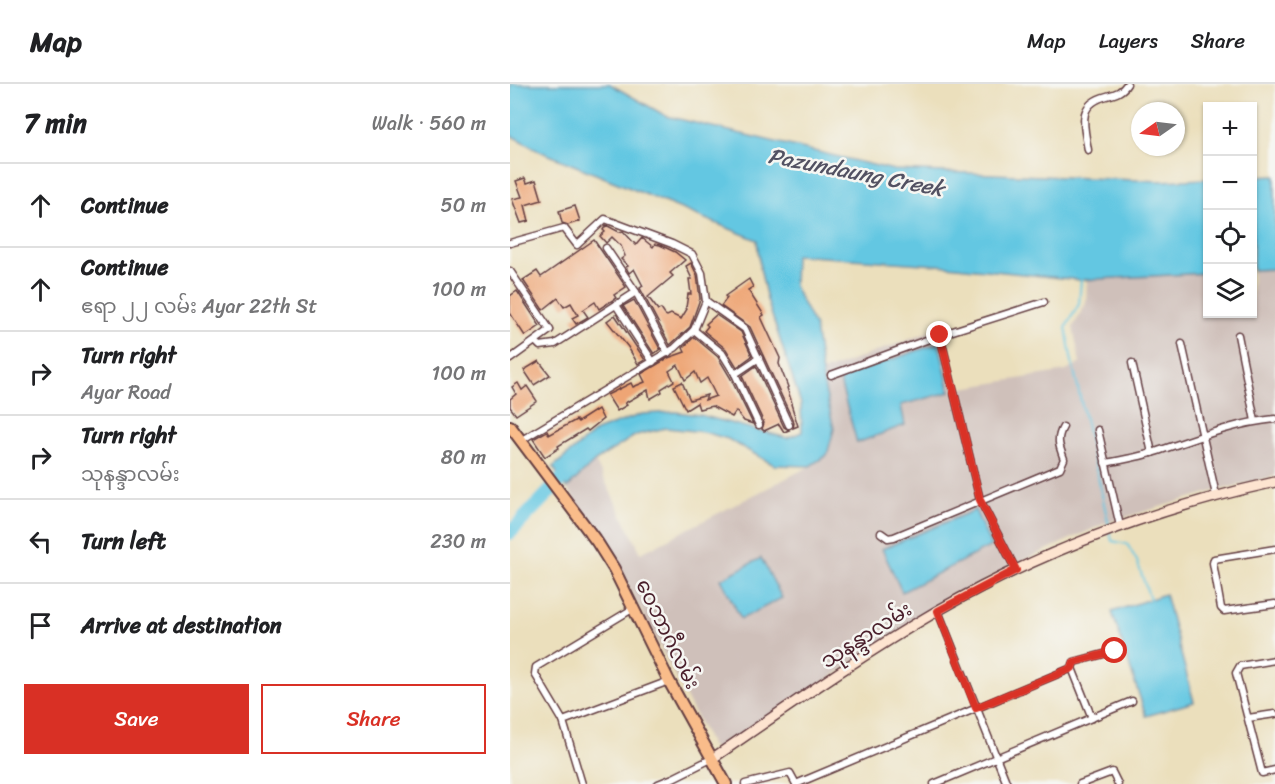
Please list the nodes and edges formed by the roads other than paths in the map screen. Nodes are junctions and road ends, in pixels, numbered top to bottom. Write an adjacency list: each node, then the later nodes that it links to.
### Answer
1 (1127, 84): 2 (street)
2 (1088, 150)
3 (510, 243): 9 (street)
4 (606, 248): 8 (street)
5 (510, 271): 6 (street)
6 (519, 284): 7 (street); 15 (street)
7 (510, 289)
8 (636, 292): 11 (street); 17 (street)
9 (706, 301): 12 (street); 18 (street)
10 (1044, 302): 13 (street)
11 (616, 305): 15 (street); 20 (street)
12 (694, 330): 17 (street); 22 (street)
13 (940, 335): 23 (street); 37 (street)
14 (1238, 335): 25 (street)
15 (536, 342): 19 (street)
16 (1182, 344): 31 (street)
17 (668, 353): 20 (street)
18 (759, 358): 22 (street); 27 (street)
19 (510, 359)
20 (653, 362): 32 (street)
21 (1132, 363): 33 (street)
22 (735, 374): 26 (street)
23 (831, 375)
24 (1275, 419): 25 (street)
25 (1255, 421): 31 (street)
26 (759, 425)
27 (789, 425)
28 (510, 426): 32 (main road, ဝေဘာဂီလမ်း)
29 (1063, 426): 37 (street)
30 (1098, 430): 34 (street)
31 (1203, 435): 33 (street); 36 (street)
32 (520, 441): 43 (main road, ဝေဘာဂီလမ်း)
33 (1152, 453): 34 (street)
34 (1105, 464): 38 (street)
35 (1275, 482): 36 (main road, သုနန္ဒာလမ်း)
36 (1216, 495): 38 (main road, သုနန္ဒာလမ်း)
37 (980, 500): 39 (street); 41 (street)
38 (1120, 526): 41 (main road, သုနန္ဒာလမ်း)
39 (881, 533)
40 (1275, 549): 42 (street)
41 (1016, 570): 44 (main road, သုနန္ဒာလမ်း)
42 (1275, 604)
43 (634, 608): 48 (main road, ဝေဘာဂီလမ်း); 54 (street)
44 (938, 611): 50 (street); 55 (main road, သုနန္ဒာလမ်း)
45 (1115, 651): 47 (street)
46 (1275, 660): 53 (street)
47 (1072, 668): 50 (street); 52 (street)
48 (669, 681): 54 (street); 55 (main road, ဝေဘာဂီလမ်း)
49 (1132, 701): 52 (street)
50 (976, 708): 56 (street); 63 (street)
51 (1275, 714): 53 (street)
52 (1092, 718): 56 (street)
53 (1248, 718): 57 (street)
54 (562, 721): 59 (street)
55 (713, 758): 58 (street, သုနန္ဒာလမ်း); 61 (main road, ဝေဘာဂီလမ်း)
56 (996, 758): 64 (street); 65 (street)
57 (1275, 770)
58 (675, 781): 60 (street, သုနန္ဒာလမ်း)
59 (582, 784)
60 (658, 784)
61 (726, 784)
62 (745, 784): 63 (street)
63 (796, 784)
64 (934, 784)
65 (1007, 784)
66 (1080, 784): 67 (street)
67 (1118, 784)

